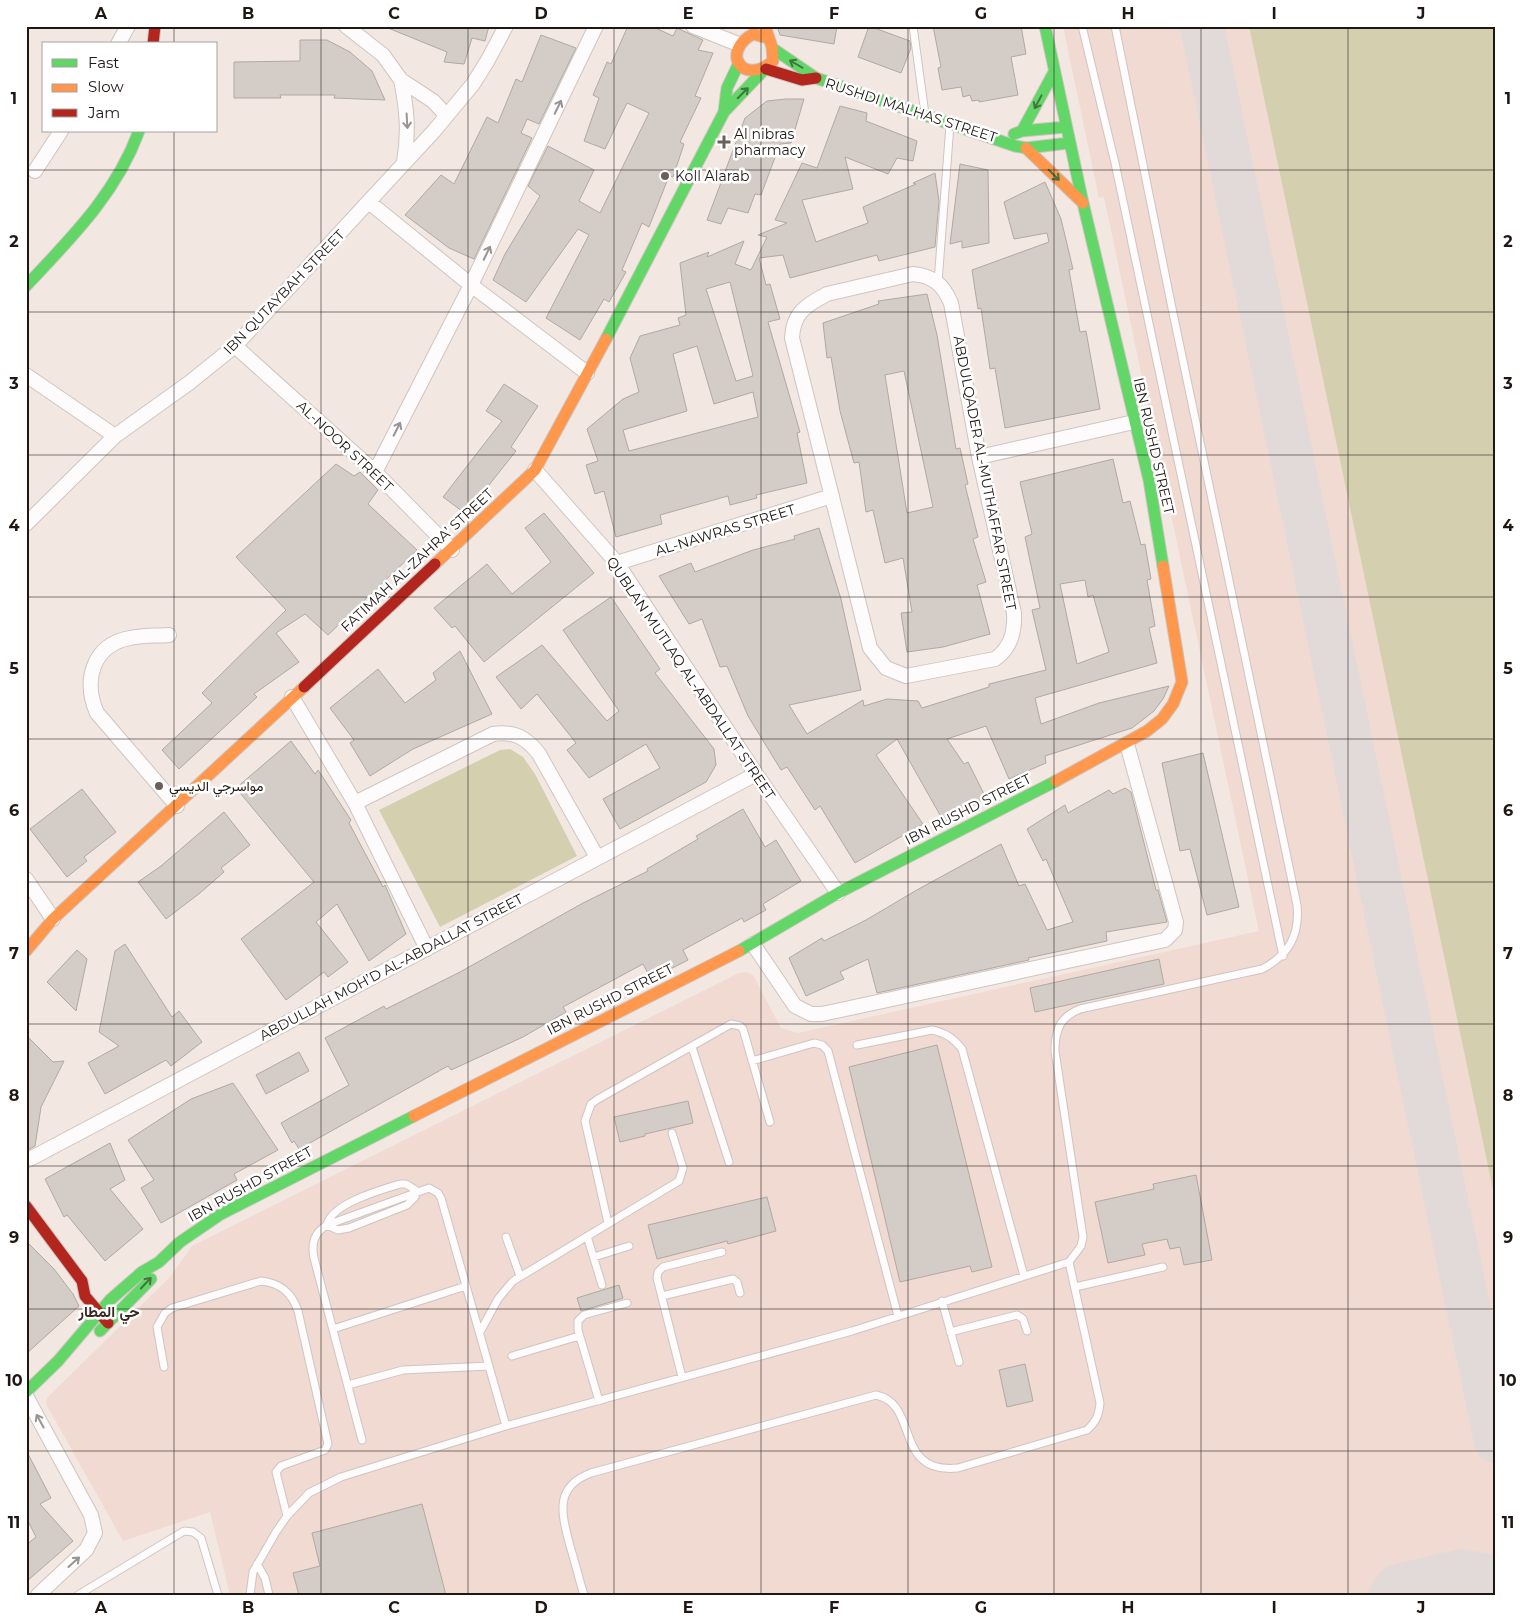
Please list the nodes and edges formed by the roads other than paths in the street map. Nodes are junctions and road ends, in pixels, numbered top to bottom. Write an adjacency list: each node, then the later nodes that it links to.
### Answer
1 (128, 26): 14 (street)
2 (155, 26): 15 (street)
3 (346, 26): 21 (street)
4 (506, 26): 23 (street, IBN QUTAYBAH STREET)
5 (596, 26): 38 (street, one-way to 5)
6 (693, 26): 12 (street)
7 (766, 26): 13 (street)
8 (912, 26): 24 (lane)
9 (1045, 26): 19 (street, IBN RUSHD STREET)
10 (1082, 26): 65 (lane)
11 (1115, 26): 65 (lane)
12 (744, 36): 13 (street); 17 (street)
13 (768, 38): 16 (street)
14 (119, 42)
15 (153, 42)
16 (775, 50): 18 (street); 20 (street, RUSHDI MALHAS STREET, one-way to 16)
17 (739, 63): 18 (street); 22 (street, FATIMAH AL-ZAHRA’ STREET)
18 (764, 71): 20 (street, RUSHDI MALHAS STREET); 22 (street, FATIMAH AL-ZAHRA’ STREET, one-way to 18)
19 (1054, 72): 26 (street, IBN RUSHD STREET); 27 (street, one-way to 27)
20 (816, 78): 24 (street, RUSHDI MALHAS STREET)
21 (402, 80): 23 (street); 33 (street, one-way to 33)
22 (724, 112): 41 (street, FATIMAH AL-ZAHRA’ STREET)
23 (446, 115): 33 (street, IBN QUTAYBAH STREET)
24 (926, 117): 25 (street, RUSHDI MALHAS STREET)
25 (950, 123): 30 (street, RUSHDI MALHAS STREET); 37 (lane)
26 (1066, 127): 27 (street, RUSHDI MALHAS STREET); 31 (street, IBN RUSHD STREET)
27 (1022, 131): 30 (street, RUSHDI MALHAS STREET)
28 (60, 132): 34 (street)
29 (138, 132): 39 (street)
30 (1005, 141): 32 (street, RUSHDI MALHAS STREET)
31 (1069, 143): 32 (street, RUSHDI MALHAS STREET); 36 (street, IBN RUSHD STREET)
32 (1026, 148): 36 (street, one-way to 36)
33 (404, 162): 35 (street, IBN QUTAYBAH STREET)
34 (35, 171)
35 (370, 203): 38 (street); 40 (street, IBN QUTAYBAH STREET)
36 (1083, 203): 43 (street, IBN RUSHD STREET)
37 (938, 282): 45 (street, ABDULQADER AL-MUTHAFFAR STREET); 48 (street, ABDULQADER AL-MUTHAFFAR STREET)
38 (471, 285): 41 (street); 47 (street, one-way to 38)
39 (26, 286)
40 (235, 346): 44 (street, IBN QUTAYBAH STREET); 47 (street, AL-NOOR STREET)
41 (587, 373): 46 (street, FATIMAH AL-ZAHRA’ STREET)
42 (26, 375): 44 (street)
43 (1134, 422): 45 (street); 54 (street, IBN RUSHD STREET)
44 (115, 436): 49 (street, IBN QUTAYBAH STREET)
45 (979, 456): 48 (street, ABDULQADER AL-MUTHAFFAR STREET)
46 (535, 470): 50 (street, FATIMAH AL-ZAHRA’ STREET); 51 (street, QUBLAN MUTLAQ AL-ABDALLAT STREET)
47 (375, 472): 50 (street, AL-NOOR STREET)
48 (832, 496): 51 (street, AL-NAWRAS STREET)
49 (26, 524)
50 (452, 550): 53 (street, FATIMAH AL-ZAHRA’ STREET)
51 (617, 563): 55 (street, QUBLAN MUTLAQ AL-ABDALLAT STREET)
52 (169, 635): 57 (street)
53 (292, 697): 56 (street); 57 (street, FATIMAH AL-ZAHRA’ STREET)
54 (1127, 744): 60 (street, IBN RUSHD STREET); 62 (street)
55 (756, 774): 58 (street, ABDULLAH MOH’D AL-ABDALLAT STREET); 60 (street, QUBLAN MUTLAQ AL-ABDALLAT STREET)
56 (355, 803): 58 (street); 63 (street)
57 (177, 806): 61 (street, FATIMAH AL-ZAHRA’ STREET)
58 (596, 857): 63 (street, ABDULLAH MOH’D AL-ABDALLAT STREET)
59 (26, 879): 61 (street)
60 (838, 893): 62 (street, IBN RUSHD STREET)
61 (53, 919): 64 (street, FATIMAH AL-ZAHRA’ STREET)
62 (753, 944): 82 (street, IBN RUSHD STREET)
63 (426, 950): 71 (street, ABDULLAH MOH’D AL-ABDALLAT STREET)
64 (26, 951)
65 (1283, 956): 83 (lane)
66 (857, 1044): 86 (lane)
67 (692, 1047): 68 (lane); 72 (lane); 75 (lane)
68 (752, 1061): 69 (lane); 98 (lane)
69 (770, 1122)
70 (672, 1133): 75 (lane)
71 (26, 1161)
72 (729, 1162)
73 (417, 1191): 76 (lane); 76 (lane); 76 (lane); 89 (lane)
74 (26, 1206): 87 (street)
75 (608, 1223): 77 (lane)
76 (327, 1225): 100 (lane)
77 (588, 1236): 81 (lane); 85 (lane)
78 (506, 1237): 85 (lane)
79 (629, 1246): 81 (lane)
80 (722, 1252): 92 (lane)
81 (594, 1258): 88 (lane)
82 (159, 1262): 93 (street, IBN RUSHD STREET); 96 (street, IBN RUSHD STREET, one-way to 82)
83 (1069, 1262): 86 (lane); 90 (lane)
84 (1163, 1267): 90 (lane)
85 (520, 1276): 102 (lane)
86 (1024, 1276): 94 (lane)
87 (91, 1285): 93 (street); 97 (street)
88 (602, 1285)
89 (466, 1286): 100 (lane); 102 (lane)
90 (1075, 1287): 124 (lane)
91 (740, 1293): 92 (lane)
92 (662, 1296): 110 (lane)
93 (110, 1300): 96 (street); 97 (street, IBN RUSHD STREET)
94 (942, 1302): 98 (lane); 103 (lane)
95 (627, 1303): 104 (lane)
96 (120, 1311): 99 (street, IBN RUSHD STREET)
97 (98, 1313): 99 (street); 106 (street, IBN RUSHD STREET)
98 (898, 1316): 110 (lane)
99 (108, 1323): 106 (street, IBN RUSHD STREET)
100 (333, 1329): 111 (lane)
101 (1027, 1331): 103 (lane)
102 (480, 1332): 108 (lane)
103 (950, 1332): 107 (lane)
104 (579, 1336): 105 (lane); 114 (lane)
105 (512, 1356)
106 (58, 1362): 112 (street, IBN RUSHD STREET)
107 (958, 1362)
108 (489, 1366): 111 (lane); 115 (lane)
109 (164, 1367): 117 (lane)
110 (682, 1377): 114 (lane)
111 (348, 1386): 116 (lane)
112 (26, 1392)
113 (26, 1396): 119 (street, one-way to 113)
114 (599, 1401): 115 (lane)
115 (506, 1426): 117 (lane)
116 (362, 1440)
117 (288, 1516): 118 (lane)
118 (257, 1564): 122 (lane); 123 (lane)
119 (38, 1595)
120 (78, 1595): 121 (lane)
121 (218, 1595)
122 (250, 1595)
123 (269, 1595)
124 (584, 1595)

